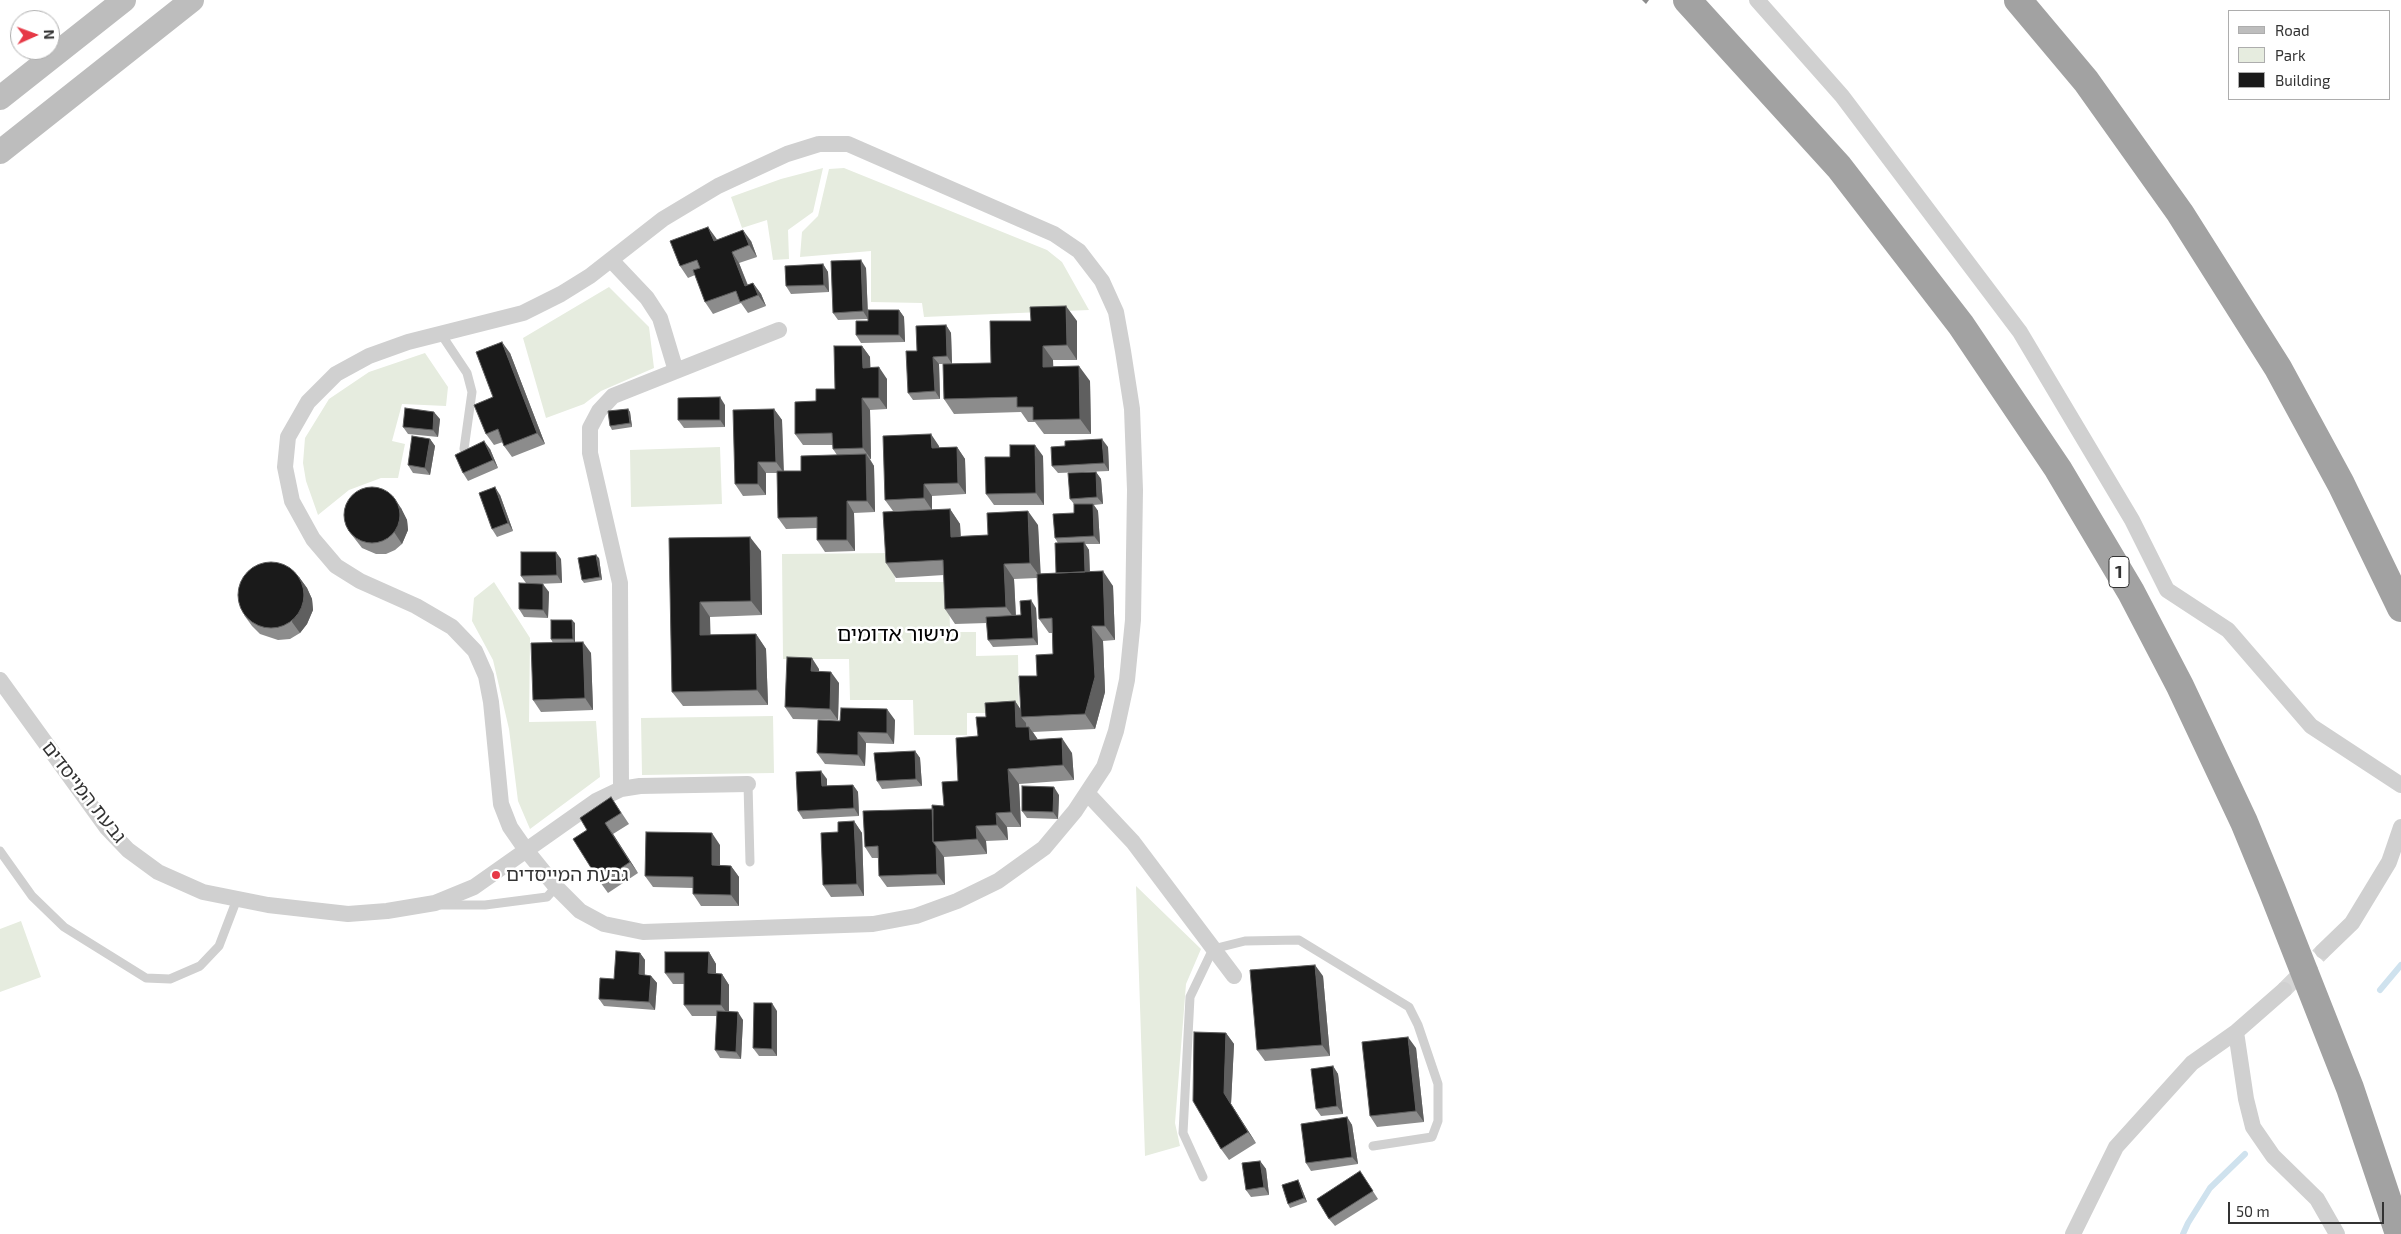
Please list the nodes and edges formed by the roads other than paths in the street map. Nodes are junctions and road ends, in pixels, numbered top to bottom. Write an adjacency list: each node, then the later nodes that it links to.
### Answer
1 (124, 0): 6 (main road)
2 (192, 0): 7 (main road)
3 (1686, 0): 37 (highway, 1)
4 (1757, 0): 16 (street)
5 (2018, 0): 13 (highway)
6 (0, 98)
7 (0, 152)
8 (610, 260): 10 (street); 11 (street); 18 (street)
9 (779, 330): 11 (street)
10 (441, 334): 12 (lane); 20 (street)
11 (676, 371): 17 (street)
12 (464, 449)
13 (2401, 608)
14 (0, 680): 24 (street, גבעת המייסדים)
15 (748, 784): 17 (street, גבעת המייסדים); 22 (lane)
16 (2401, 785)
17 (621, 789): 20 (street, גבעת המייסדים)
18 (1087, 793): 23 (street); 26 (street)
19 (2401, 827): 27 (street)
20 (526, 850): 23 (street); 25 (street, גבעת המייסדים)
21 (0, 851): 24 (lane)
22 (750, 862)
23 (556, 887): 25 (lane)
24 (237, 899): 25 (street, גבעת המייסדים)
25 (426, 905)
26 (1213, 949): 28 (street); 31 (lane); 32 (lane)
27 (2324, 951)
28 (1234, 976)
29 (2284, 990): 30 (street)
30 (2236, 1032): 33 (street); 34 (street)
31 (1373, 1146)
32 (1202, 1177)
33 (2317, 1199): 35 (street); 36 (street)
34 (2073, 1234)
35 (2325, 1234)
36 (2337, 1234)
37 (2399, 1234)

